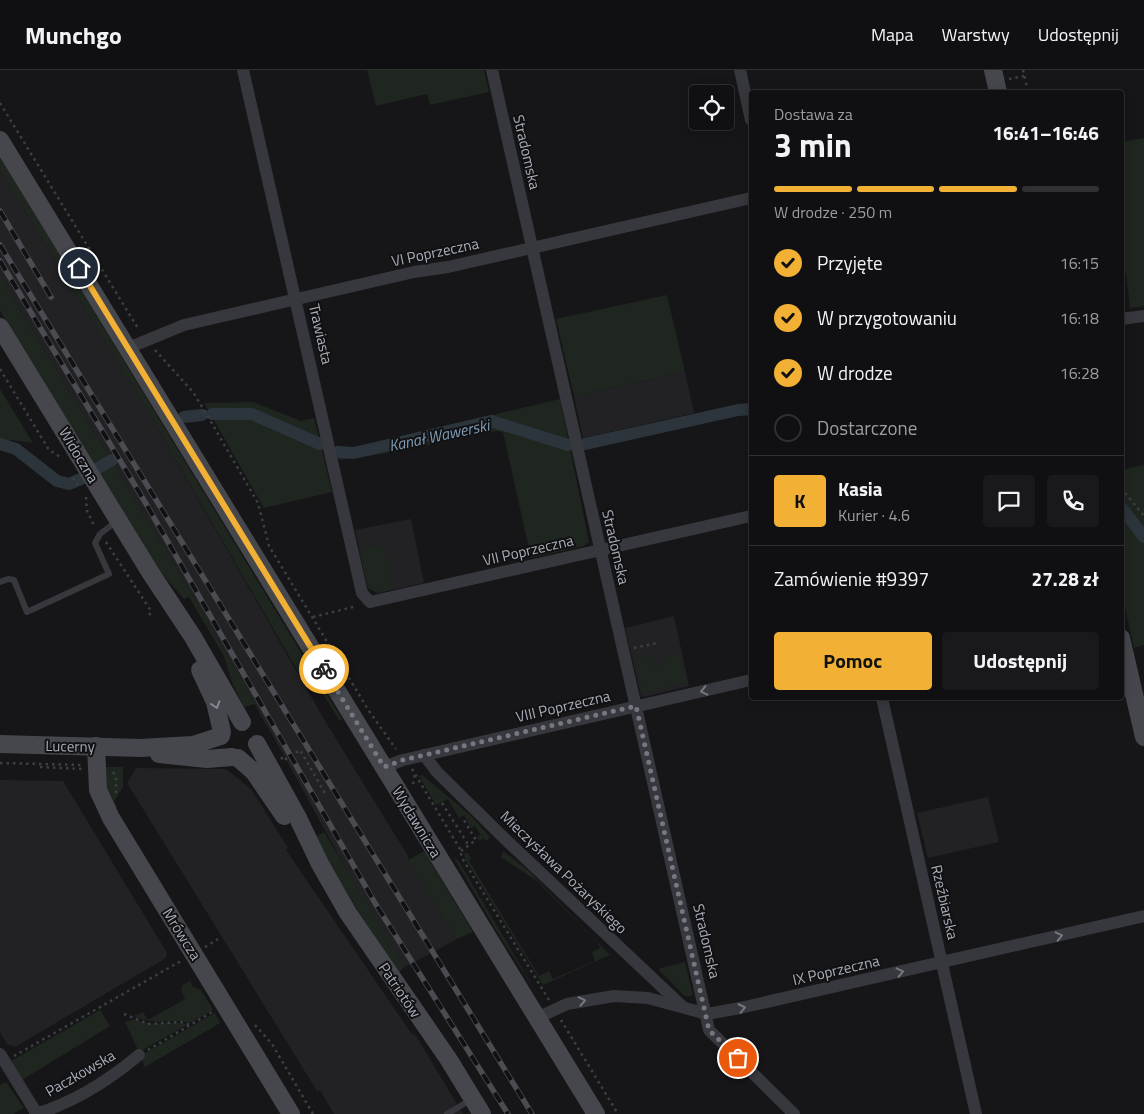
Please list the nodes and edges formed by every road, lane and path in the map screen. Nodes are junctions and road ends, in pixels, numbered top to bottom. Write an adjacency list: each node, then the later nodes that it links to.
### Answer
1 (243, 70): 15 (street, Trawiasta)
2 (492, 70): 14 (street, Stradomska)
3 (740, 70): 11 (street)
4 (993, 70): 8 (main road)
5 (1007, 70): 7 (path)
6 (1022, 70): 7 (path)
7 (1024, 76): 9 (path)
8 (998, 90)
9 (1028, 90)
10 (0, 103): 19 (path)
11 (749, 111)
12 (0, 140): 20 (main road, Wydawnicza)
13 (749, 198): 14 (street, VI Poprzeczna)
14 (532, 247): 15 (street, VI Poprzeczna); 33 (street, Stradomska)
15 (296, 299): 19 (street, VI Poprzeczna); 36 (street, Trawiasta)
16 (1144, 316): 17 (street)
17 (1124, 319)
18 (0, 327): 31 (main road, Widoczna)
19 (146, 340): 20 (street, VI Poprzeczna); 38 (path)
20 (128, 348): 58 (main road, Wydawnicza)
21 (0, 370): 22 (path)
22 (69, 462)
23 (73, 478): 26 (path)
24 (80, 479): 25 (path)
25 (83, 485)
26 (79, 487)
27 (85, 491): 32 (path)
28 (1124, 492): 30 (path)
29 (749, 516): 33 (street, VII Poprzeczna)
30 (1144, 516)
31 (119, 520): 32 (lane); 35 (main road, Widoczna)
32 (100, 534): 34 (lane); 37 (path)
33 (599, 550): 36 (street, VII Poprzeczna); 40 (street, Stradomska)
34 (0, 582)
35 (157, 582): 45 (main road, Widoczna); 46 (main road, Widoczna, one-way to 46)
36 (370, 602): 38 (path)
37 (149, 616)
38 (313, 617): 55 (path)
39 (657, 643): 40 (path)
40 (623, 651): 44 (street, Stradomska)
41 (1124, 651): 47 (main road)
42 (749, 680): 44 (street, VIII Poprzeczna, one-way to 44)
43 (882, 700): 69 (street, Rzeźbiarska)
44 (636, 706): 52 (street, VIII Poprzeczna); 74 (street, Stradomska)
45 (242, 722): 46 (main road); 49 (main road)
46 (221, 734): 51 (main road, Lucerny); 53 (main road)
47 (1144, 737)
48 (0, 744): 50 (main road, Lucerny)
49 (257, 744): 53 (main road); 64 (main road, Patriotów)
50 (96, 746): 51 (main road, Lucerny); 81 (main road, Mrówcza)
51 (187, 751): 53 (main road, Lucerny)
52 (424, 755): 55 (street, VIII Poprzeczna); 71 (street, Mieczysława Pożaryskiego)
53 (235, 758): 64 (main road, Patriotów)
54 (286, 759): 59 (path)
55 (403, 760): 58 (street, VIII Poprzeczna); 63 (path)
56 (0, 763): 57 (path)
57 (88, 765)
58 (384, 767): 75 (main road, Wydawnicza)
59 (326, 795)
60 (442, 803): 62 (path)
61 (462, 817): 62 (path)
62 (469, 846): 63 (path)
63 (461, 851): 70 (path)
64 (320, 864): 79 (main road, Patriotów)
65 (1144, 916): 69 (street, IX Poprzeczna, one-way to 65)
66 (218, 939): 67 (path)
67 (200, 950)
68 (184, 960): 78 (path)
69 (942, 962): 74 (street, IX Poprzeczna, one-way to 69); 87 (street, Rzeźbiarska)
70 (554, 1008): 71 (street, IX Poprzeczna, one-way to 71); 75 (street, IX Poprzeczna); 85 (path)
71 (684, 1009): 74 (street, IX Poprzeczna)
72 (215, 1010): 76 (path)
73 (124, 1014): 76 (path)
74 (707, 1014): 86 (street, Stradomska)
75 (537, 1018): 84 (main road, Wydawnicza)
76 (190, 1025): 77 (path)
77 (139, 1055): 80 (street, Paczkowska)
78 (2, 1058): 80 (street)
79 (472, 1098): 82 (lane); 83 (main road, Patriotów)
80 (36, 1114)
81 (291, 1114)
82 (447, 1114)
83 (482, 1114)
84 (596, 1114)
85 (618, 1114)
86 (794, 1114)
87 (976, 1114)

